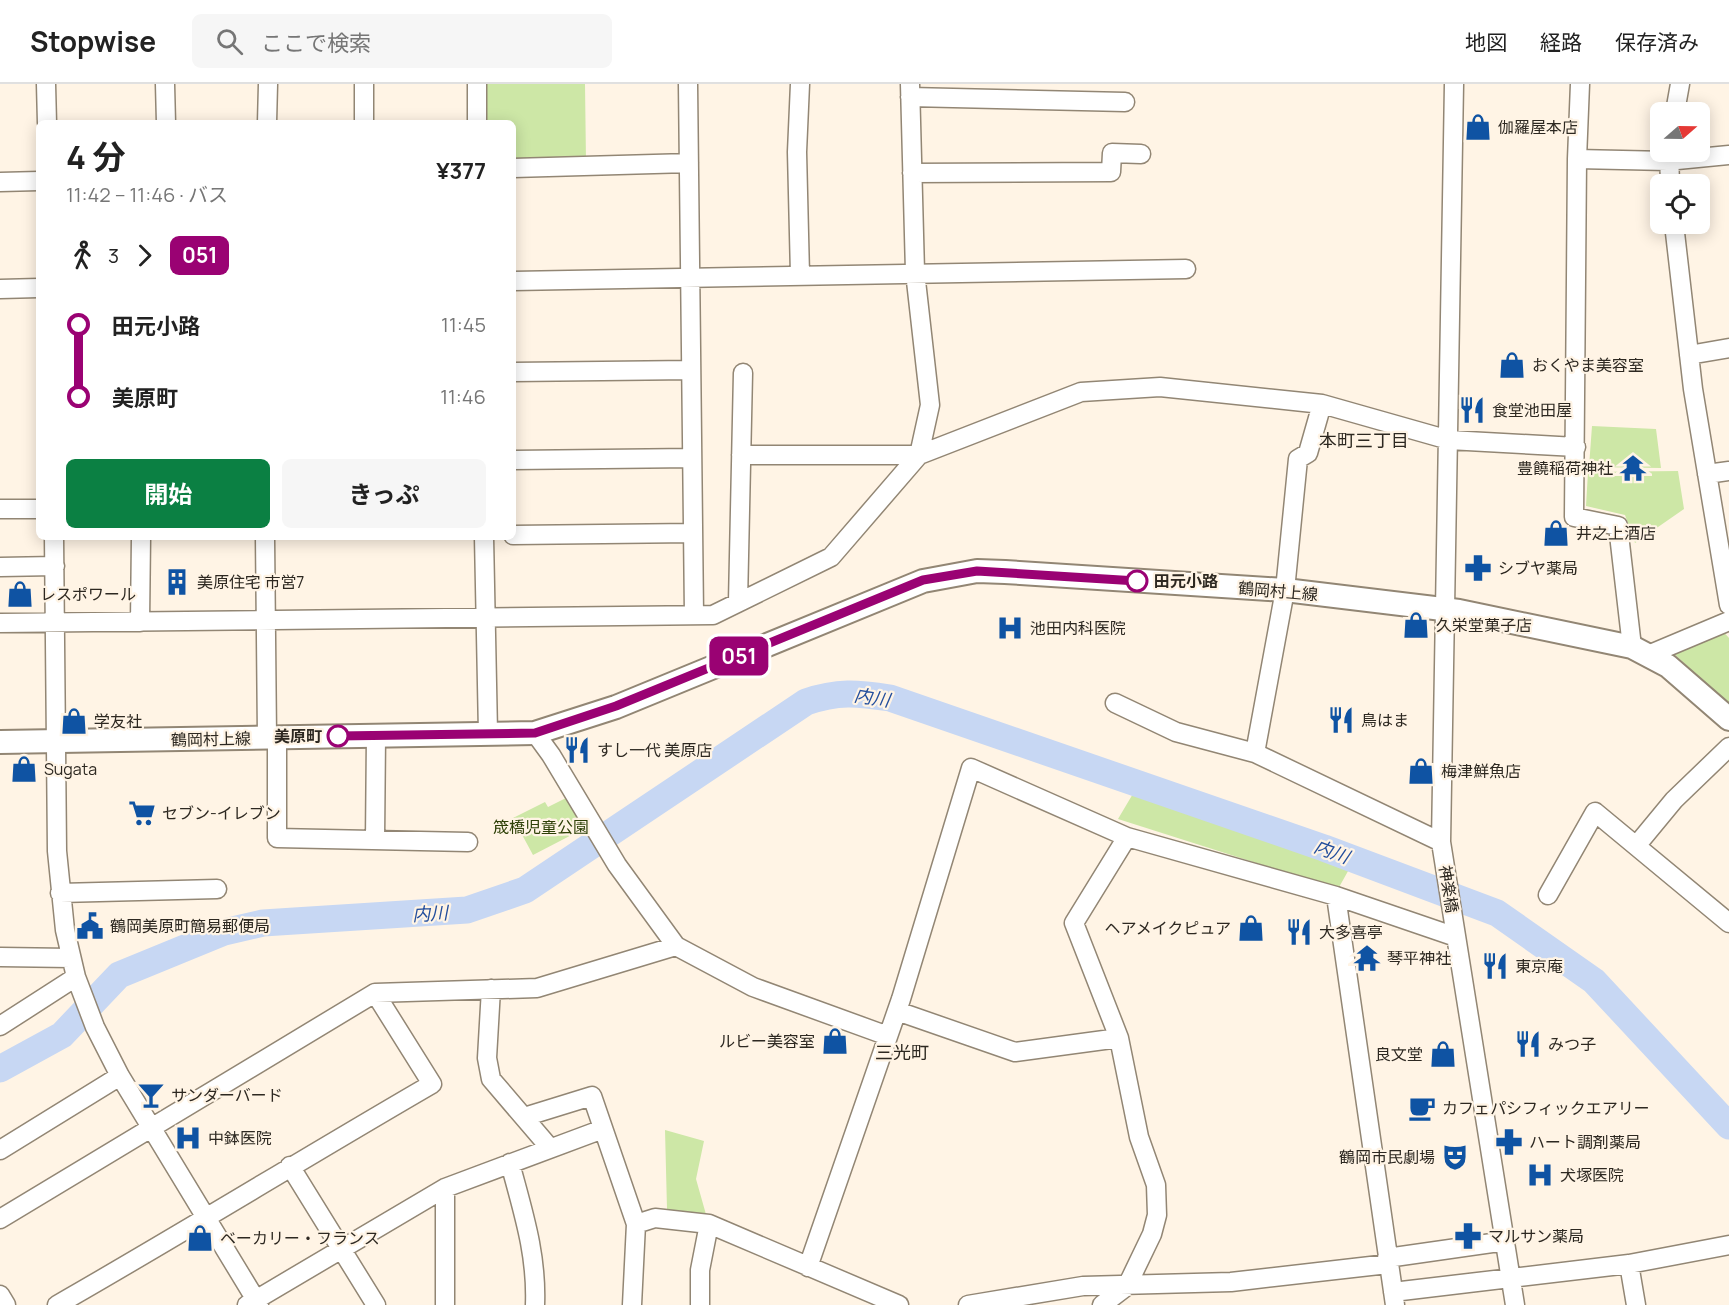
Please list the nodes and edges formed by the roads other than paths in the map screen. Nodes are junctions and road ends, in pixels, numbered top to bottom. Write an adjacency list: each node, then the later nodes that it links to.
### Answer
1 (46, 84): 14 (street)
2 (165, 84): 15 (street)
3 (268, 84): 16 (street)
4 (363, 84): 17 (street)
5 (477, 84): 18 (street)
6 (688, 84): 24 (street)
7 (800, 84): 32 (street)
8 (1454, 84): 43 (street, 神楽橋)
9 (1580, 84): 23 (street)
10 (1680, 84): 13 (street)
11 (910, 91): 12 (street); 26 (street)
12 (1125, 102)
13 (1677, 102)
14 (47, 120)
15 (166, 120)
16 (267, 120)
17 (364, 120)
18 (477, 120)
19 (1141, 154): 26 (street)
20 (1710, 155): 21 (street)
21 (1729, 155)
22 (1650, 157): 23 (street)
23 (1577, 159): 44 (street)
24 (689, 163): 25 (street); 33 (street)
25 (516, 168)
26 (912, 173): 31 (street)
27 (36, 181): 28 (street)
28 (0, 182)
29 (1675, 234): 38 (street)
30 (1186, 268): 31 (street)
31 (915, 272): 32 (street); 46 (street)
32 (800, 274): 33 (street)
33 (690, 277): 34 (street); 39 (street)
34 (516, 281)
35 (36, 288): 36 (street)
36 (0, 289)
37 (1729, 348): 38 (street)
38 (1689, 355): 50 (street)
39 (691, 369): 40 (street); 47 (street)
40 (516, 372)
41 (743, 373): 45 (street)
42 (1322, 404): 43 (street); 46 (street); 61 (street)
43 (1449, 440): 44 (street); 64 (street, 神楽橋)
44 (1576, 447): 72 (street)
45 (741, 455): 46 (street); 62 (street)
46 (919, 455): 62 (street)
47 (692, 458): 48 (street); 53 (street)
48 (516, 460)
49 (1729, 471): 50 (street)
50 (1707, 474): 63 (street)
51 (0, 509): 52 (street)
52 (36, 509)
53 (693, 533): 54 (street); 65 (street)
54 (516, 535)
55 (54, 540): 59 (street)
56 (141, 540): 69 (street)
57 (265, 540): 67 (street)
58 (484, 540): 66 (street)
59 (55, 566): 60 (street); 71 (street)
60 (0, 567)
61 (1285, 590): 64 (main road, 鶴岡村上線); 76 (main road, 鶴岡村上線); 82 (street)
62 (738, 602): 65 (street)
63 (1729, 604)
64 (1446, 608): 72 (main road, 鶴岡村上線); 86 (street, 神楽橋)
65 (694, 615): 66 (street)
66 (486, 617): 67 (street); 75 (street)
67 (267, 621): 69 (street); 78 (street)
68 (1729, 621): 72 (street)
69 (140, 622): 71 (street)
70 (0, 623): 71 (street)
71 (56, 623): 80 (street)
72 (1640, 651): 74 (main road, 鶴岡村上線)
73 (1115, 703): 82 (street)
74 (1729, 719)
75 (488, 733): 76 (main road, 鶴岡村上線); 77 (main road, 鶴岡村上線)
76 (535, 733): 94 (street)
77 (375, 736): 78 (main road, 鶴岡村上線); 84 (street)
78 (272, 738): 80 (main road, 鶴岡村上線); 84 (street)
79 (0, 742): 80 (main road, 鶴岡村上線)
80 (58, 742): 89 (street)
81 (1729, 747): 87 (street)
82 (1255, 753): 86 (street)
83 (1127, 837): 91 (street); 100 (street); 103 (street)
84 (375, 840): 85 (street)
85 (468, 842)
86 (1441, 842): 93 (street, 神楽橋)
87 (1635, 846): 90 (street); 92 (street)
88 (217, 889): 89 (street)
89 (60, 892): 96 (street)
90 (1548, 895)
91 (1336, 896): 93 (street); 120 (street)
92 (1729, 923)
93 (1456, 937): 117 (street, 神楽橋)
94 (676, 946): 98 (street); 102 (street)
95 (0, 957): 96 (street)
96 (71, 958): 97 (street)
97 (77, 979): 101 (street); 104 (street)
98 (491, 989): 99 (street); 105 (street)
99 (375, 993): 106 (street); 111 (street)
100 (897, 1011): 102 (street); 103 (street)
101 (0, 1026)
102 (888, 1036): 122 (street)
103 (1119, 1038): 124 (street)
104 (120, 1076): 106 (street); 109 (street)
105 (524, 1118): 107 (street); 108 (street)
106 (151, 1129): 113 (street); 114 (street)
107 (603, 1129): 108 (street); 115 (street)
108 (550, 1148): 110 (street)
109 (0, 1150)
110 (510, 1163): 112 (street); 132 (street)
111 (290, 1166): 114 (street); 119 (street)
112 (446, 1188): 119 (street); 131 (street)
113 (0, 1219)
114 (207, 1219): 127 (street); 129 (street)
115 (636, 1224): 116 (street); 133 (street)
116 (709, 1224): 122 (street); 134 (street)
117 (1506, 1241): 120 (street); 123 (street, 神楽橋)
118 (1729, 1245): 121 (street)
119 (341, 1249): 127 (street); 130 (street)
120 (1387, 1261): 124 (street); 126 (street)
121 (1629, 1264): 123 (street); 139 (street)
122 (807, 1267): 135 (street)
123 (1511, 1278): 126 (street); 138 (street, 神楽橋)
124 (1127, 1286): 136 (street); 137 (street)
125 (0, 1295): 128 (street)
126 (1394, 1299)
127 (254, 1303)
128 (6, 1305)
129 (57, 1305)
130 (376, 1305)
131 (445, 1305)
132 (534, 1305)
133 (632, 1305)
134 (700, 1305)
135 (899, 1305)
136 (968, 1305)
137 (1102, 1305)
138 (1515, 1305)
139 (1636, 1305)

